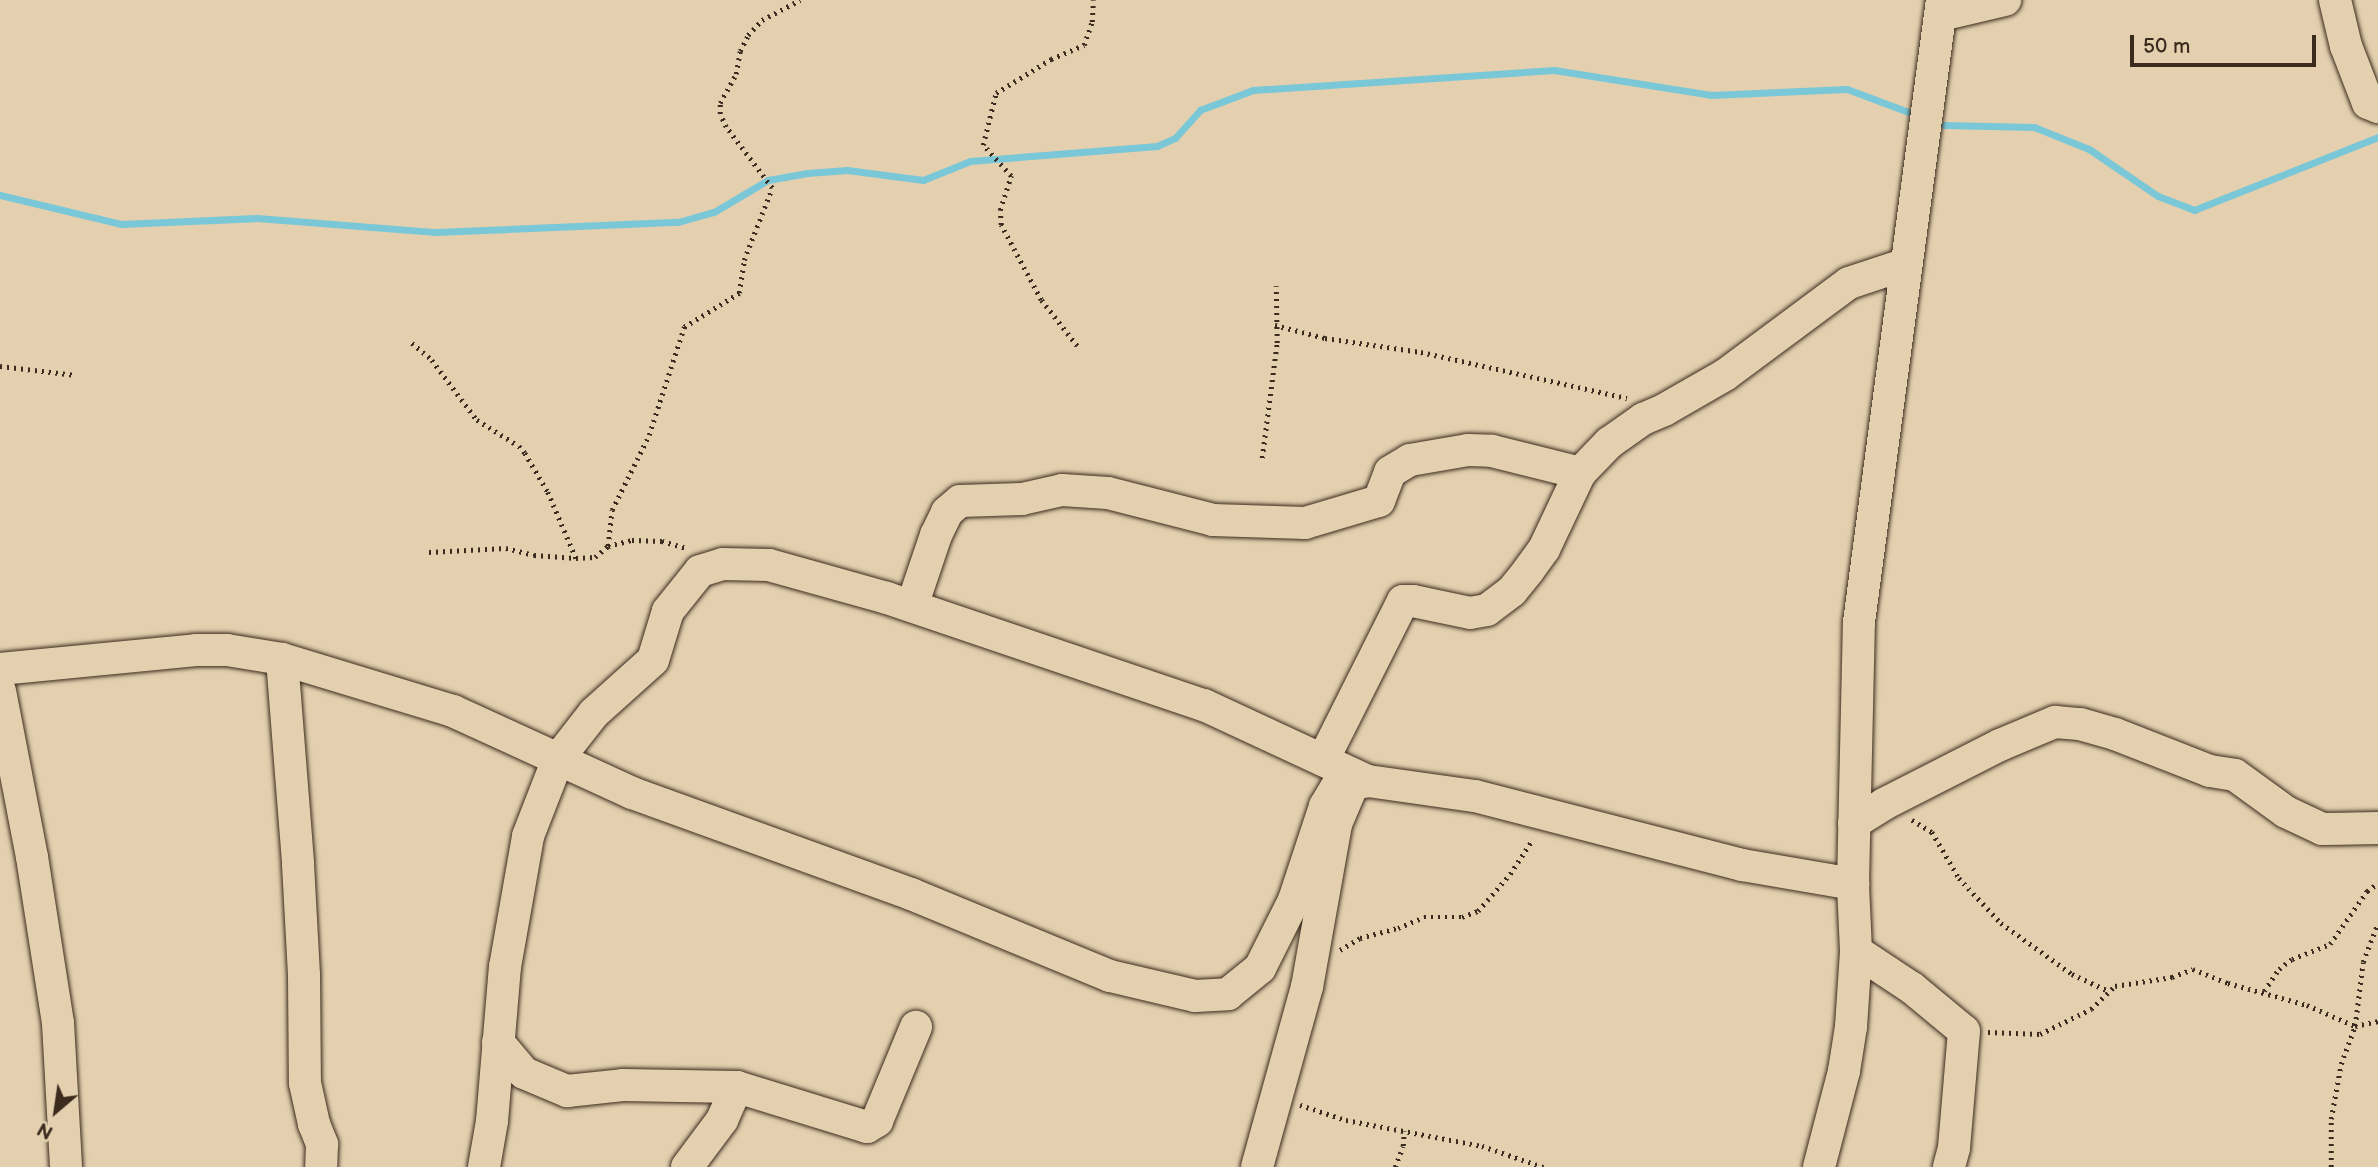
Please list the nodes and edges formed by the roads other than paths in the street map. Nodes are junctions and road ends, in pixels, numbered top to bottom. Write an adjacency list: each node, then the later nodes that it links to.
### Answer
1 (2005, 0): 3 (street)
2 (2334, 0): 4 (street)
3 (1942, 7): 5 (street)
4 (2378, 107)
5 (1906, 264): 6 (street); 14 (street)
6 (1580, 473): 7 (street); 12 (street)
7 (912, 606): 11 (street); 12 (street)
8 (282, 659): 9 (street); 11 (street); 22 (street)
9 (0, 669)
10 (0, 691): 21 (street)
11 (558, 759): 13 (street); 19 (street)
12 (1323, 760): 13 (street)
13 (1361, 783): 16 (street); 25 (street)
14 (1854, 823): 15 (street); 16 (street)
15 (2378, 828)
16 (1853, 884): 17 (street)
17 (1856, 951): 26 (street); 27 (street)
18 (916, 1027): 20 (street)
19 (498, 1042): 20 (street); 23 (street)
20 (737, 1087): 24 (street)
21 (66, 1167)
22 (321, 1167)
23 (484, 1167)
24 (687, 1167)
25 (1256, 1167)
26 (1819, 1167)
27 (1949, 1167)

